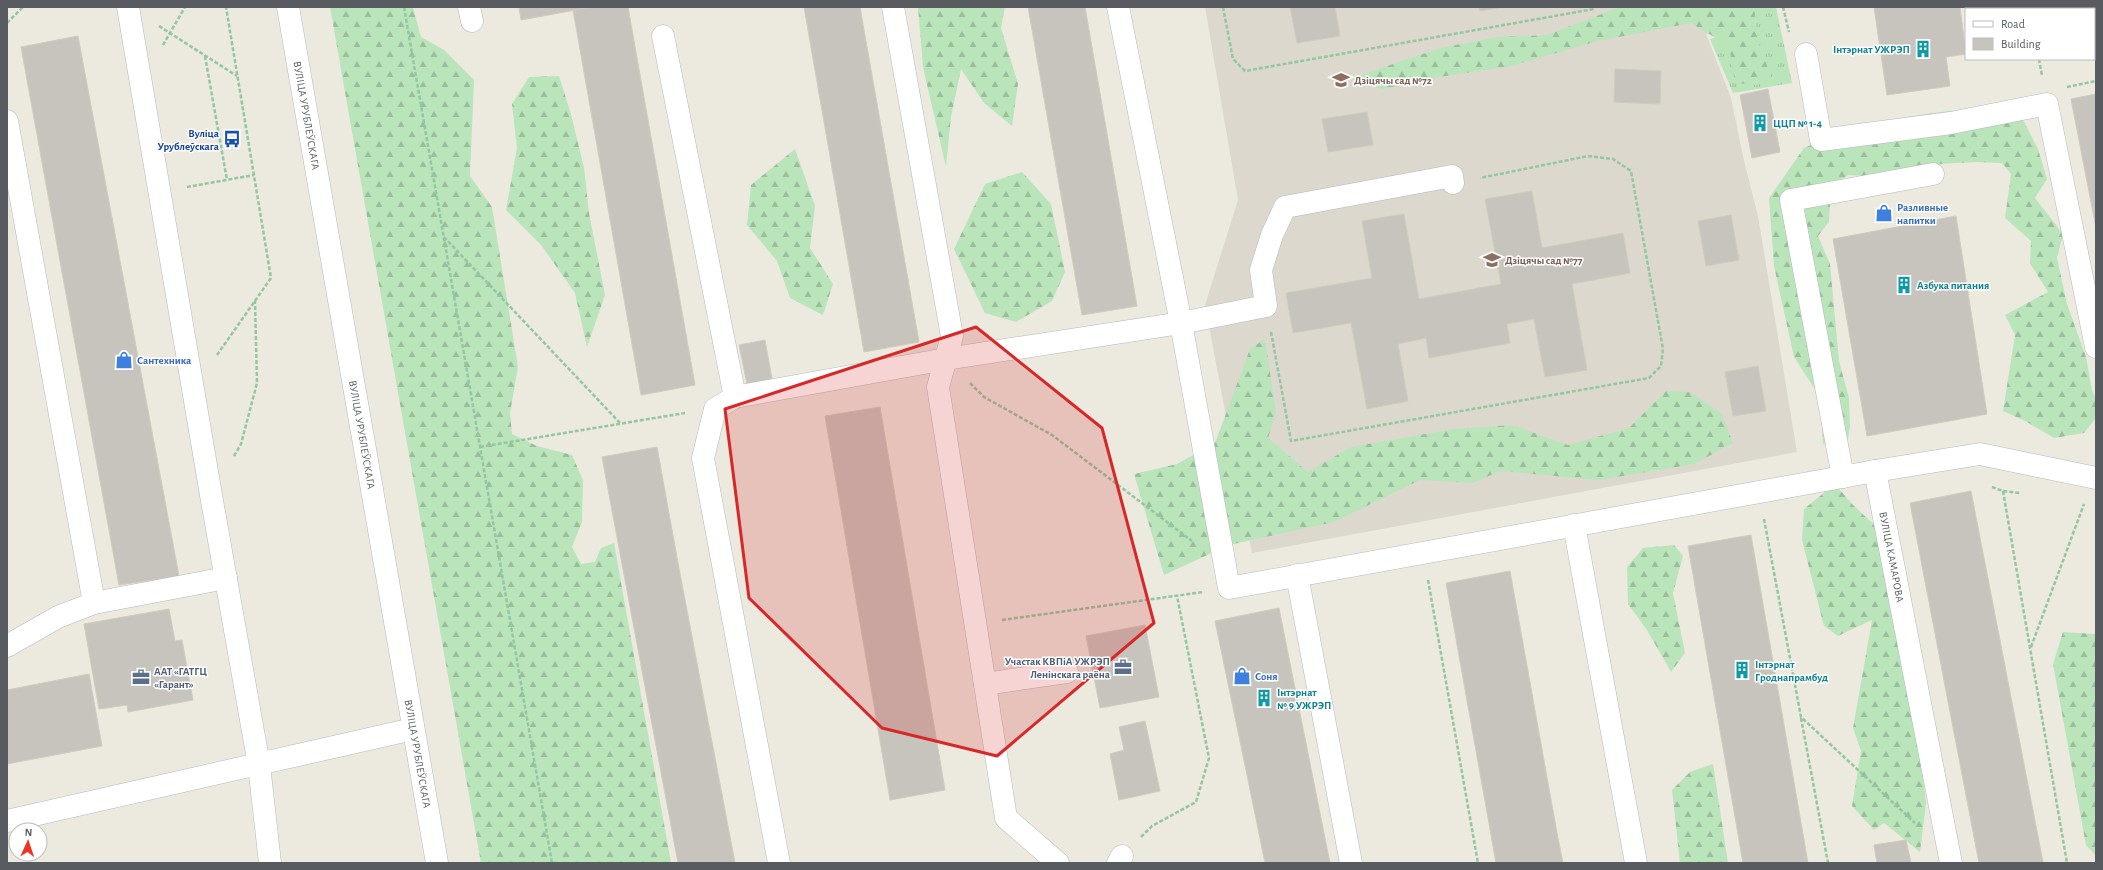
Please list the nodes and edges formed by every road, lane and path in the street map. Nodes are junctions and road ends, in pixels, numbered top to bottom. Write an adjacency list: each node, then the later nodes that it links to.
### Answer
1 (23, 7): 10 (path)
2 (128, 7): 21 (street)
3 (226, 7): 15 (path)
4 (288, 7): 54 (street, ВУЛІЦА УРУБЛЕЎСКАГА)
5 (404, 7): 22 (path)
6 (893, 7): 27 (street)
7 (1118, 7): 25 (street)
8 (1223, 7): 9 (path)
9 (1595, 7)
10 (7, 23)
11 (158, 25): 14 (path)
12 (663, 36): 29 (street)
13 (1806, 54): 26 (street)
14 (204, 56): 15 (path); 19 (path)
15 (237, 76): 18 (path)
16 (7, 121): 47 (street)
17 (1933, 174): 35 (street)
18 (254, 175): 19 (path); 23 (path)
19 (226, 180): 21 (path)
20 (1453, 183): 24 (street); 24 (path)
21 (159, 192): 28 (street)
22 (444, 237): 31 (path); 32 (path)
23 (255, 301): 28 (path); 33 (path)
24 (1266, 306): 25 (street)
25 (1181, 323): 27 (street); 41 (street)
26 (2096, 347)
27 (946, 359): 29 (street); 41 (path); 48 (street)
28 (193, 389): 44 (street)
29 (735, 397): 30 (street)
30 (715, 408): 31 (path); 62 (street)
31 (621, 424): 32 (path)
32 (480, 447): 61 (path)
33 (233, 457)
34 (1875, 471): 35 (street); 36 (street); 58 (street, ВУЛІЦА КАМАРОВА)
35 (1843, 477): 40 (street)
36 (2096, 478)
37 (2003, 491): 50 (path)
38 (2085, 499): 50 (path)
39 (1763, 514): 53 (path)
40 (1574, 525): 42 (street); 66 (street)
41 (1225, 566): 45 (street)
42 (1297, 575): 45 (street); 64 (street)
43 (1427, 575): 65 (path)
44 (226, 578): 47 (street); 55 (street)
45 (1229, 588): 46 (path)
46 (1177, 596): 48 (path); 57 (path)
47 (94, 603): 49 (street)
48 (975, 623): 52 (street)
49 (7, 646)
50 (2031, 648): 68 (path)
51 (1067, 672): 52 (street)
52 (985, 684): 63 (street)
53 (1801, 717): 58 (path); 67 (path)
54 (413, 729): 55 (street); 60 (street, ВУЛІЦА УРУБЛЕЎСКАГА)
55 (259, 765): 56 (street); 59 (street)
56 (7, 821)
57 (1120, 859)
58 (1950, 859)
59 (270, 863)
60 (437, 863)
61 (552, 863)
62 (779, 863)
63 (1058, 863)
64 (1351, 863)
65 (1478, 863)
66 (1636, 863)
67 (1828, 863)
68 (2068, 863)

